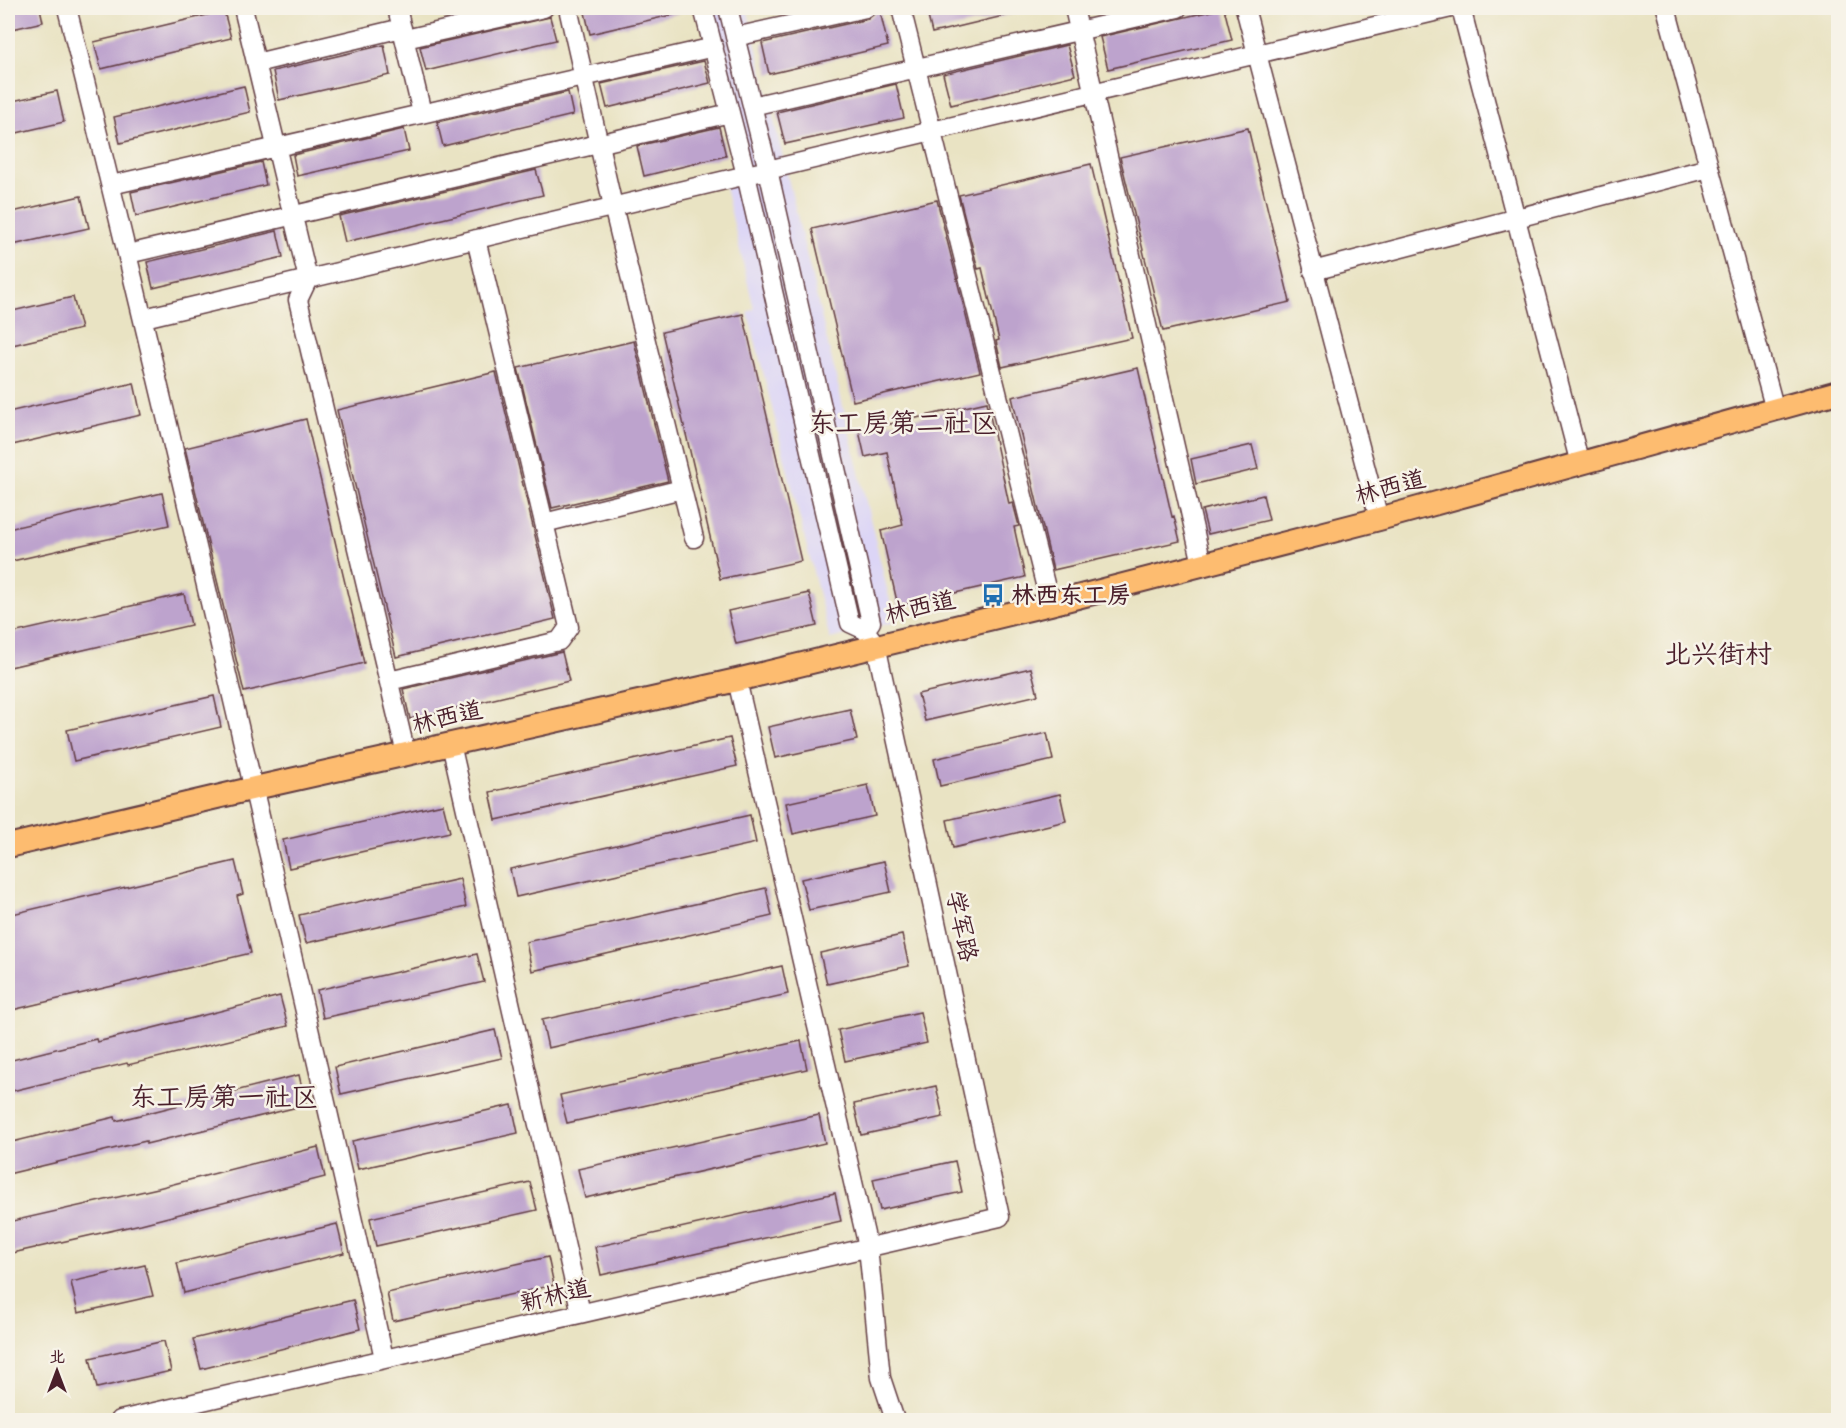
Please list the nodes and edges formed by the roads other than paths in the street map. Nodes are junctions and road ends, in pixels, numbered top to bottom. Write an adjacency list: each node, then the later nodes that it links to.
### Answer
1 (67, 8): 34 (street)
2 (243, 8): 21 (street)
3 (397, 8): 17 (street)
4 (544, 8): 17 (street)
5 (568, 8): 23 (street)
6 (703, 8): 19 (street)
7 (728, 8): 18 (street)
8 (866, 8): 18 (street)
9 (901, 8): 22 (street)
10 (1074, 8): 16 (street)
11 (1178, 8): 16 (street)
12 (1245, 8): 20 (street)
13 (1451, 8): 20 (street)
14 (1461, 8): 37 (street)
15 (1666, 8): 31 (street)
16 (1079, 30): 22 (street); 24 (street)
17 (404, 34): 21 (street); 26 (street)
18 (735, 37): 25 (street)
19 (714, 46): 23 (street); 27 (street)
20 (1256, 54): 24 (street); 40 (street)
21 (256, 63): 30 (street)
22 (916, 68): 25 (street); 28 (street)
23 (584, 76): 26 (street); 29 (street)
24 (1093, 93): 28 (street); 50 (street)
25 (752, 106): 32 (street)
26 (422, 113): 30 (street)
27 (730, 113): 29 (street); 33 (street)
28 (932, 131): 32 (street); 51 (street)
29 (599, 144): 35 (street); 36 (street)
30 (277, 147): 34 (street); 36 (street)
31 (1709, 168): 37 (street); 44 (street)
32 (768, 170): 33 (street); 52 (street)
33 (746, 175): 35 (street); 52 (street)
34 (111, 185): 39 (street)
35 (612, 206): 38 (street); 46 (street)
36 (293, 216): 39 (street); 41 (street)
37 (1516, 218): 40 (street); 45 (street)
38 (476, 239): 41 (street); 48 (street)
39 (128, 254): 42 (street)
40 (1313, 270): 47 (street)
41 (308, 279): 42 (street); 54 (street)
42 (144, 318): 57 (street)
43 (1839, 392): 44 (main road, 林西道)
44 (1775, 410): 45 (main road, 林西道)
45 (1580, 464): 47 (main road, 林西道)
46 (682, 489): 48 (street); 49 (street)
47 (1379, 519): 50 (main road, 林西道)
48 (544, 523): 54 (street)
49 (694, 538)
50 (1202, 564): 51 (main road, 林西道)
51 (1050, 604): 52 (main road, 林西道)
52 (871, 638): 53 (main road, 林西道); 59 (street, 学军路)
53 (737, 680): 55 (main road, 林西道); 60 (street)
54 (389, 681): 56 (street)
55 (451, 744): 56 (main road, 林西道); 61 (street)
56 (406, 754): 57 (main road, 林西道)
57 (255, 788): 58 (main road, 林西道); 62 (street)
58 (8, 846)
59 (1000, 1217): 60 (street, 新林道)
60 (868, 1247): 61 (street, 新林道); 64 (street)
61 (581, 1313): 62 (street, 新林道)
62 (384, 1358): 63 (street, 新林道)
63 (120, 1420)
64 (895, 1420)

